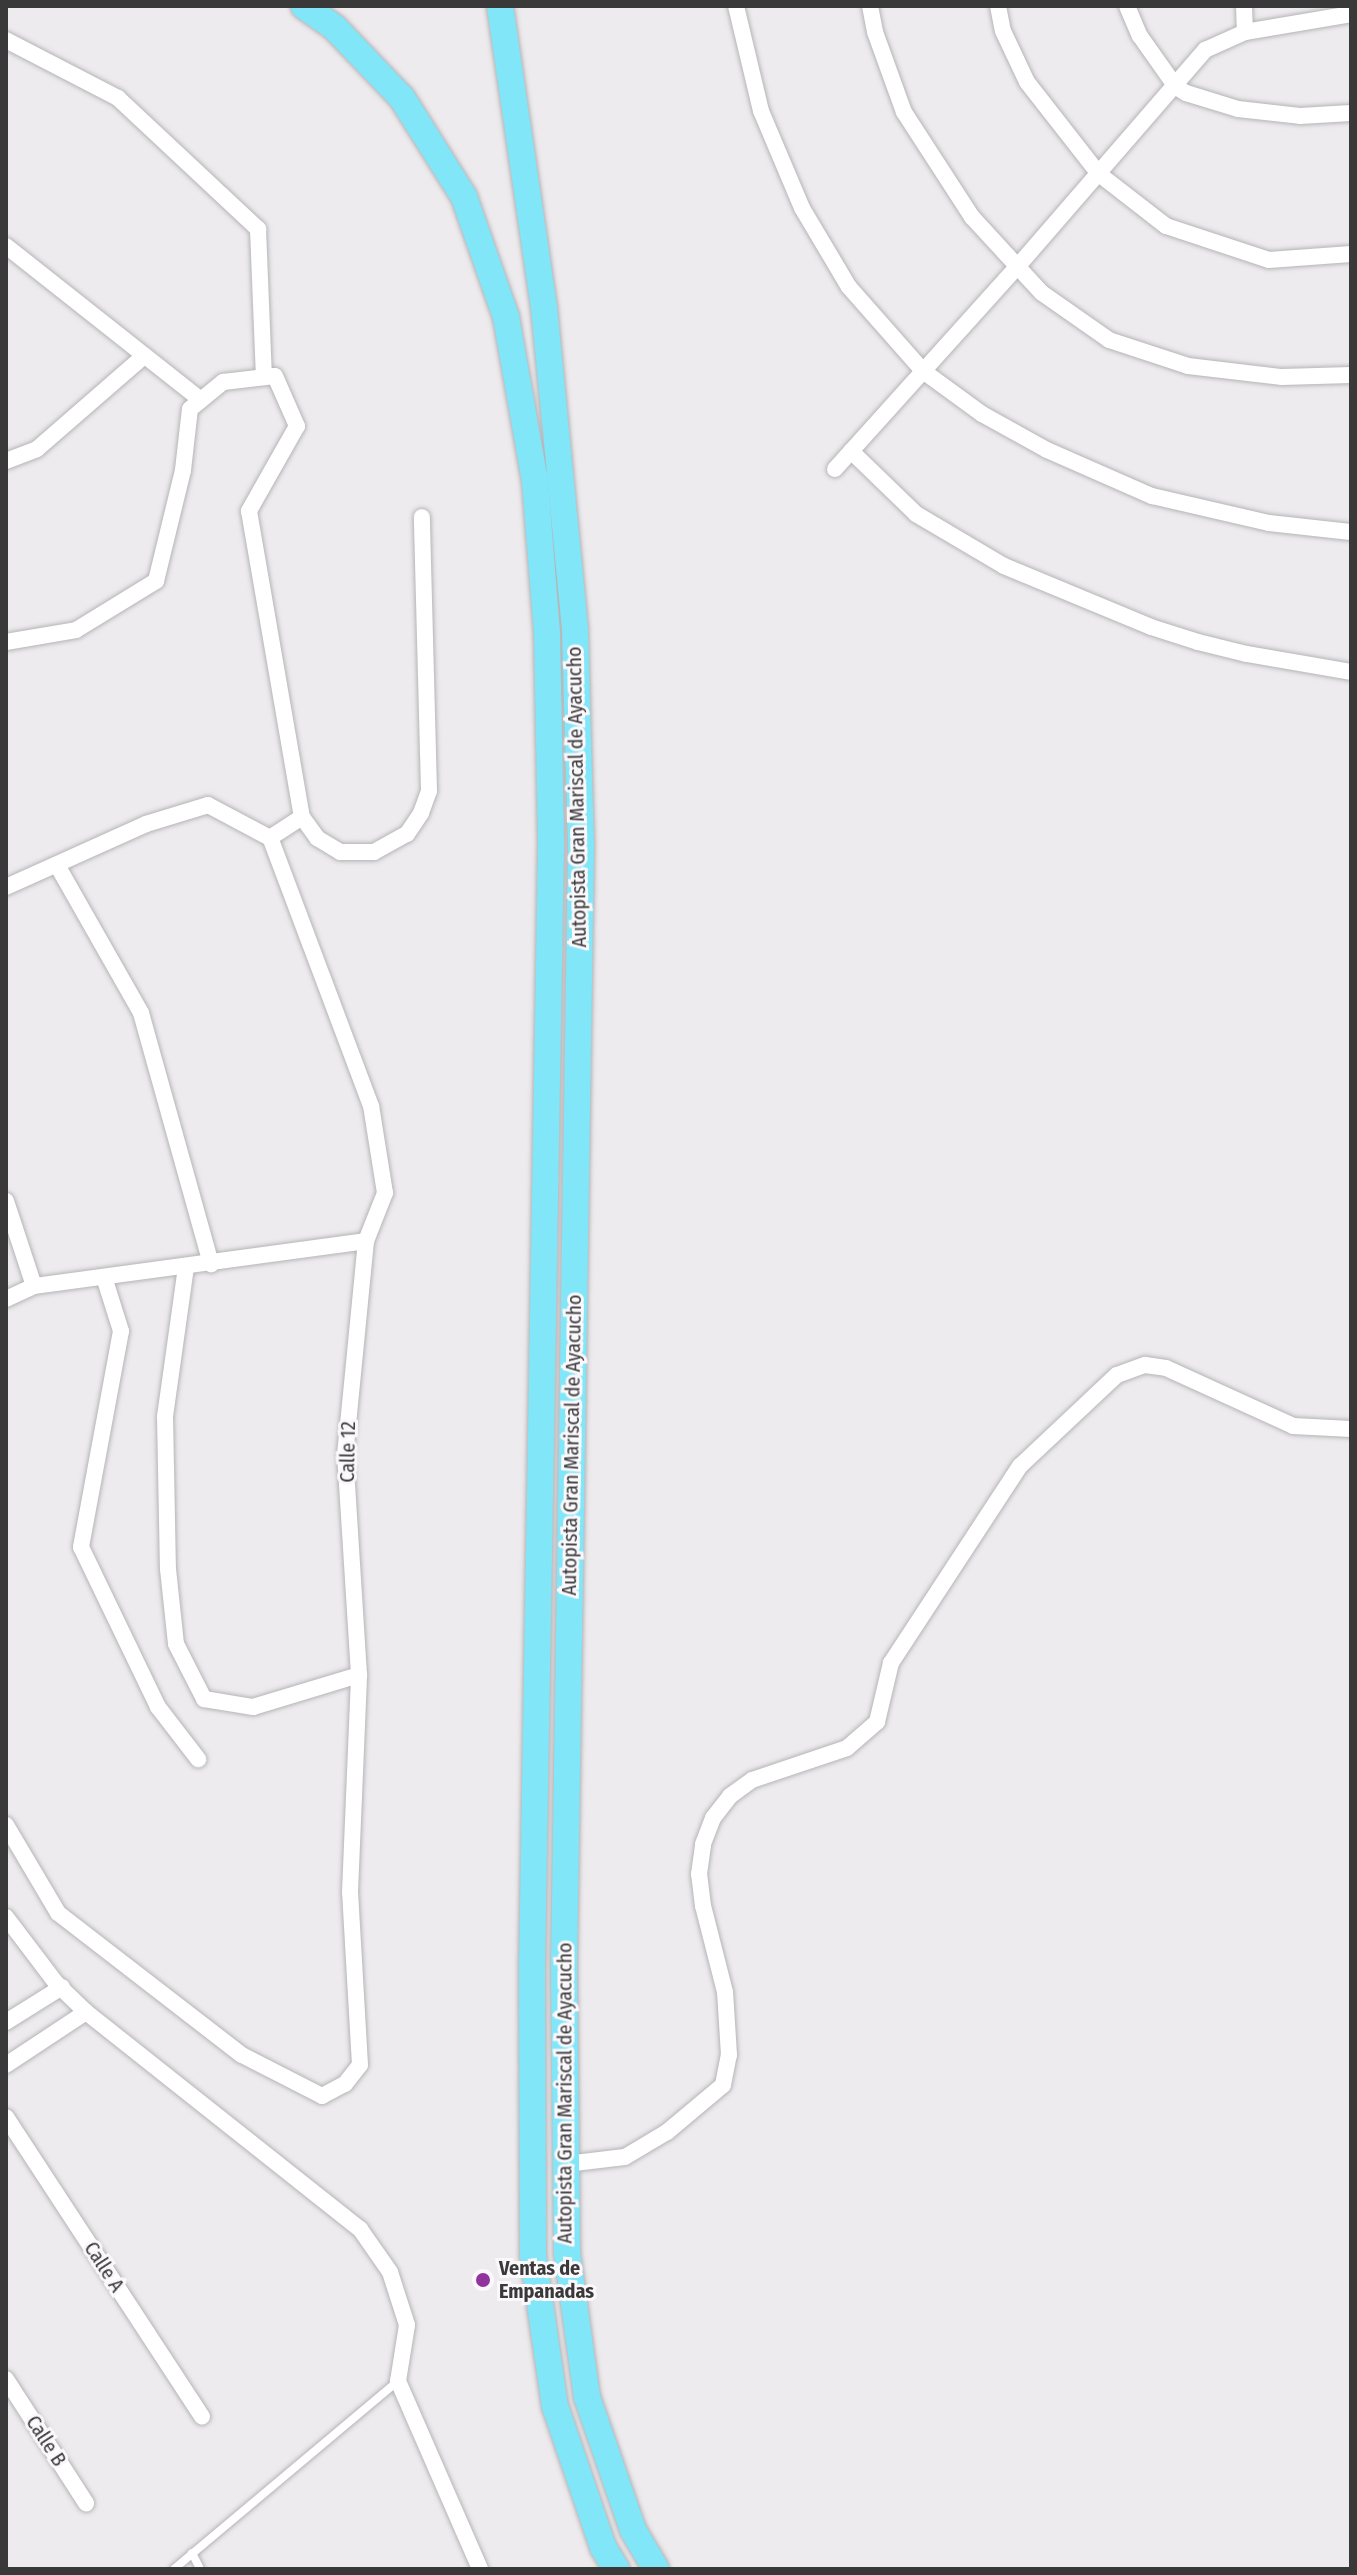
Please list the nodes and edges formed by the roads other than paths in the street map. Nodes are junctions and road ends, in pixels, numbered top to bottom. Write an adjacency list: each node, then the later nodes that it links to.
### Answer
1 (304, 6): 59 (highway, Autopista Gran Mariscal de Ayacucho)
2 (500, 6): 50 (highway, Autopista Gran Mariscal de Ayacucho)
3 (736, 6): 18 (street)
4 (870, 6): 16 (street)
5 (998, 6): 13 (street)
6 (1127, 6): 11 (street)
7 (1244, 6): 9 (street)
8 (1351, 14): 9 (street)
9 (1245, 32): 11 (street)
10 (6, 40): 20 (street)
11 (1176, 87): 12 (street); 13 (street)
12 (1351, 113)
13 (1099, 174): 15 (street); 16 (street)
14 (6, 246): 17 (street)
15 (1351, 254)
16 (1018, 266): 18 (street); 19 (street)
17 (143, 357): 21 (street); 23 (street)
18 (923, 371): 22 (street); 26 (street)
19 (1351, 375)
20 (264, 377): 21 (street); 29 (street)
21 (201, 400): 27 (street)
22 (851, 451): 24 (street); 28 (street)
23 (6, 461)
24 (835, 469)
25 (422, 517): 29 (street)
26 (1351, 532)
27 (6, 642)
28 (1351, 672)
29 (302, 817): 30 (street)
30 (270, 838): 31 (street); 34 (street, Calle 12)
31 (57, 865): 32 (street); 35 (street)
32 (6, 887)
33 (6, 1201): 38 (street)
34 (366, 1241): 35 (street); 41 (street, Calle 12)
35 (211, 1264): 36 (street)
36 (186, 1267): 37 (street); 41 (street)
37 (104, 1277): 38 (street); 42 (street)
38 (34, 1286): 39 (street)
39 (6, 1299)
40 (1351, 1429): 50 (street)
41 (359, 1675): 43 (street, Calle 12)
42 (198, 1759)
43 (6, 1825)
44 (6, 1917): 45 (street)
45 (62, 1987): 46 (street); 47 (street)
46 (86, 2012): 48 (street); 52 (street)
47 (6, 2022)
48 (6, 2065)
49 (6, 2117): 53 (street, Calle A)
50 (566, 2164): 60 (highway, Autopista Gran Mariscal de Ayacucho)
51 (6, 2379): 54 (street, Calle B)
52 (398, 2381): 55 (lane); 58 (street)
53 (202, 2416)
54 (86, 2503)
55 (192, 2553): 56 (lane); 57 (lane)
56 (174, 2569)
57 (200, 2569)
58 (480, 2569)
59 (616, 2569)
60 (656, 2569)

